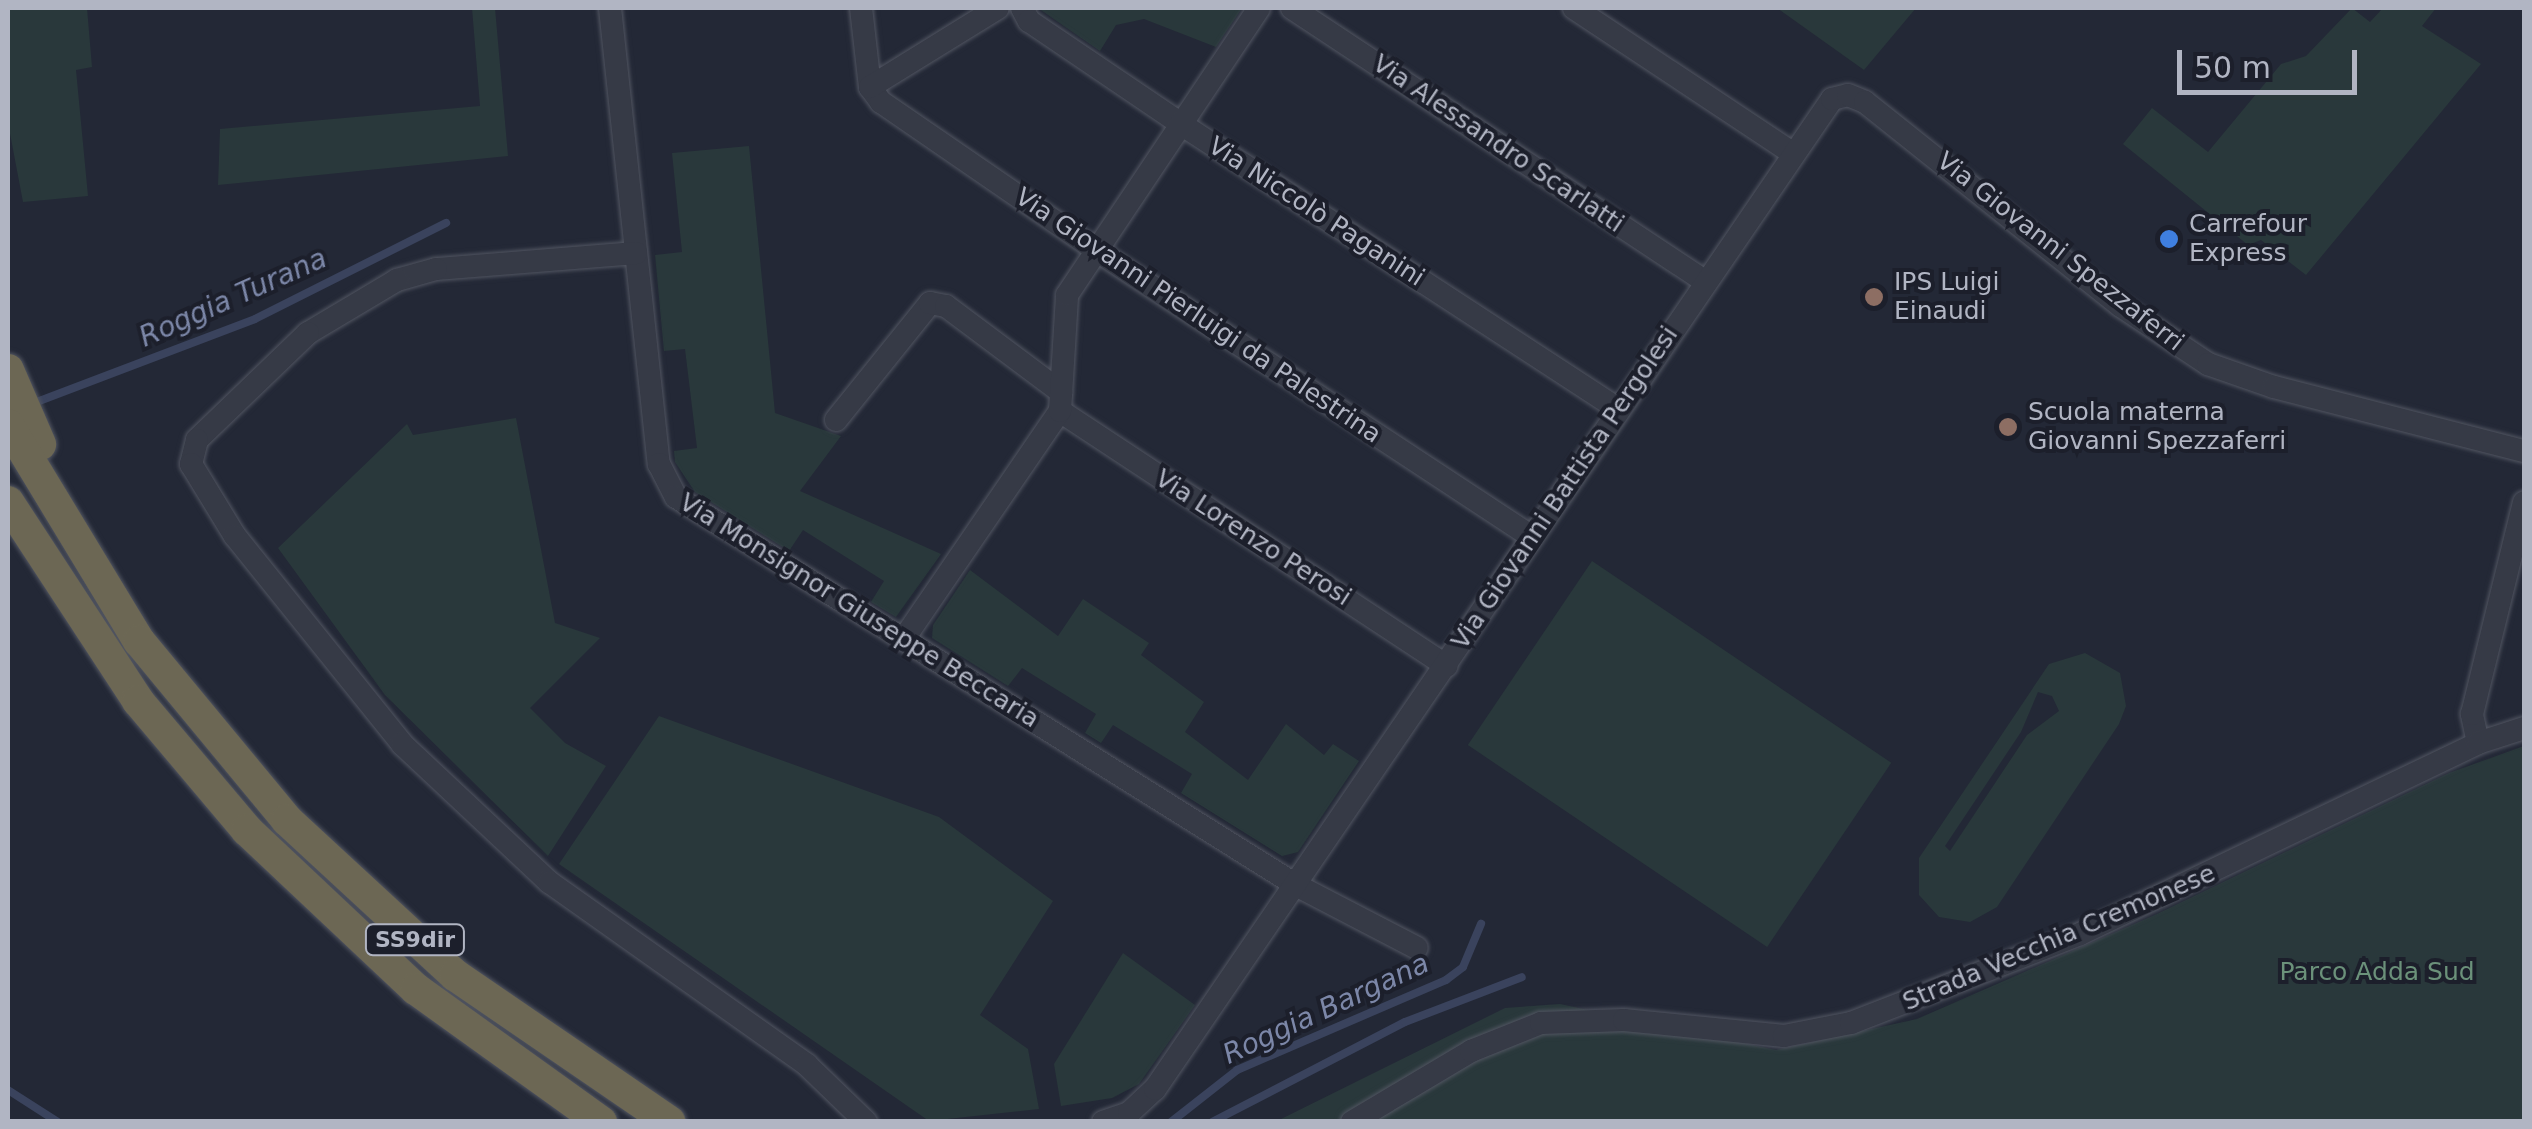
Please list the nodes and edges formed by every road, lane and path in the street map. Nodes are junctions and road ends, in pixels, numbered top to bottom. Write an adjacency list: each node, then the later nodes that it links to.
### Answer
1 (610, 8): 13 (street, Via Monsignor Giuseppe Beccaria)
2 (862, 8): 8 (street)
3 (998, 8): 8 (street)
4 (1022, 8): 10 (street, Via Niccolò Paganini)
5 (1260, 8): 10 (street)
6 (1292, 8): 14 (street, Via Alessandro Scarlatti)
7 (1574, 8): 11 (street)
8 (870, 87): 12 (street, Via Giovanni Pierluigi da Palestrina)
9 (1840, 96): 11 (street, Via Giovanni Battista Pergolesi); 20 (street, Via Giovanni Spezzaferri)
10 (1181, 124): 12 (street); 17 (street, Via Niccolò Paganini)
11 (1791, 152): 14 (street, Via Giovanni Battista Pergolesi)
12 (1096, 250): 16 (street); 23 (street, Via Giovanni Pierluigi da Palestrina)
13 (636, 253): 27 (street, Via Monsignor Giuseppe Beccaria); 35 (street)
14 (1704, 282): 17 (street, Via Giovanni Battista Pergolesi)
15 (8, 370): 25 (highway)
16 (1060, 401): 18 (street, Via Lorenzo Perosi); 27 (street); 28 (street, Via Lorenzo Perosi)
17 (1618, 409): 23 (street, Via Giovanni Battista Pergolesi)
18 (836, 420)
19 (8, 425): 25 (highway, SS9dir)
20 (2524, 451)
21 (8, 502): 26 (highway, SS9dir)
22 (2524, 502): 30 (street)
23 (1532, 537): 28 (street, Via Giovanni Battista Pergolesi)
24 (8, 544): 26 (highway)
25 (93, 572): 34 (highway, SS9dir)
26 (82, 624): 33 (highway, SS9dir)
27 (903, 640): 31 (street, Via Monsignor Giuseppe Beccaria)
28 (1446, 666): 31 (street, Via Giovanni Battista Pergolesi)
29 (2524, 728): 30 (street, Strada Vecchia Cremonese)
30 (2478, 744): 37 (street, Strada Vecchia Cremonese)
31 (1296, 885): 32 (street, Via Monsignor Giuseppe Beccaria); 36 (street, Via Giovanni Battista Pergolesi)
32 (1417, 948)
33 (600, 1122)
34 (670, 1122)
35 (866, 1122)
36 (1104, 1122)
37 (1352, 1122)

